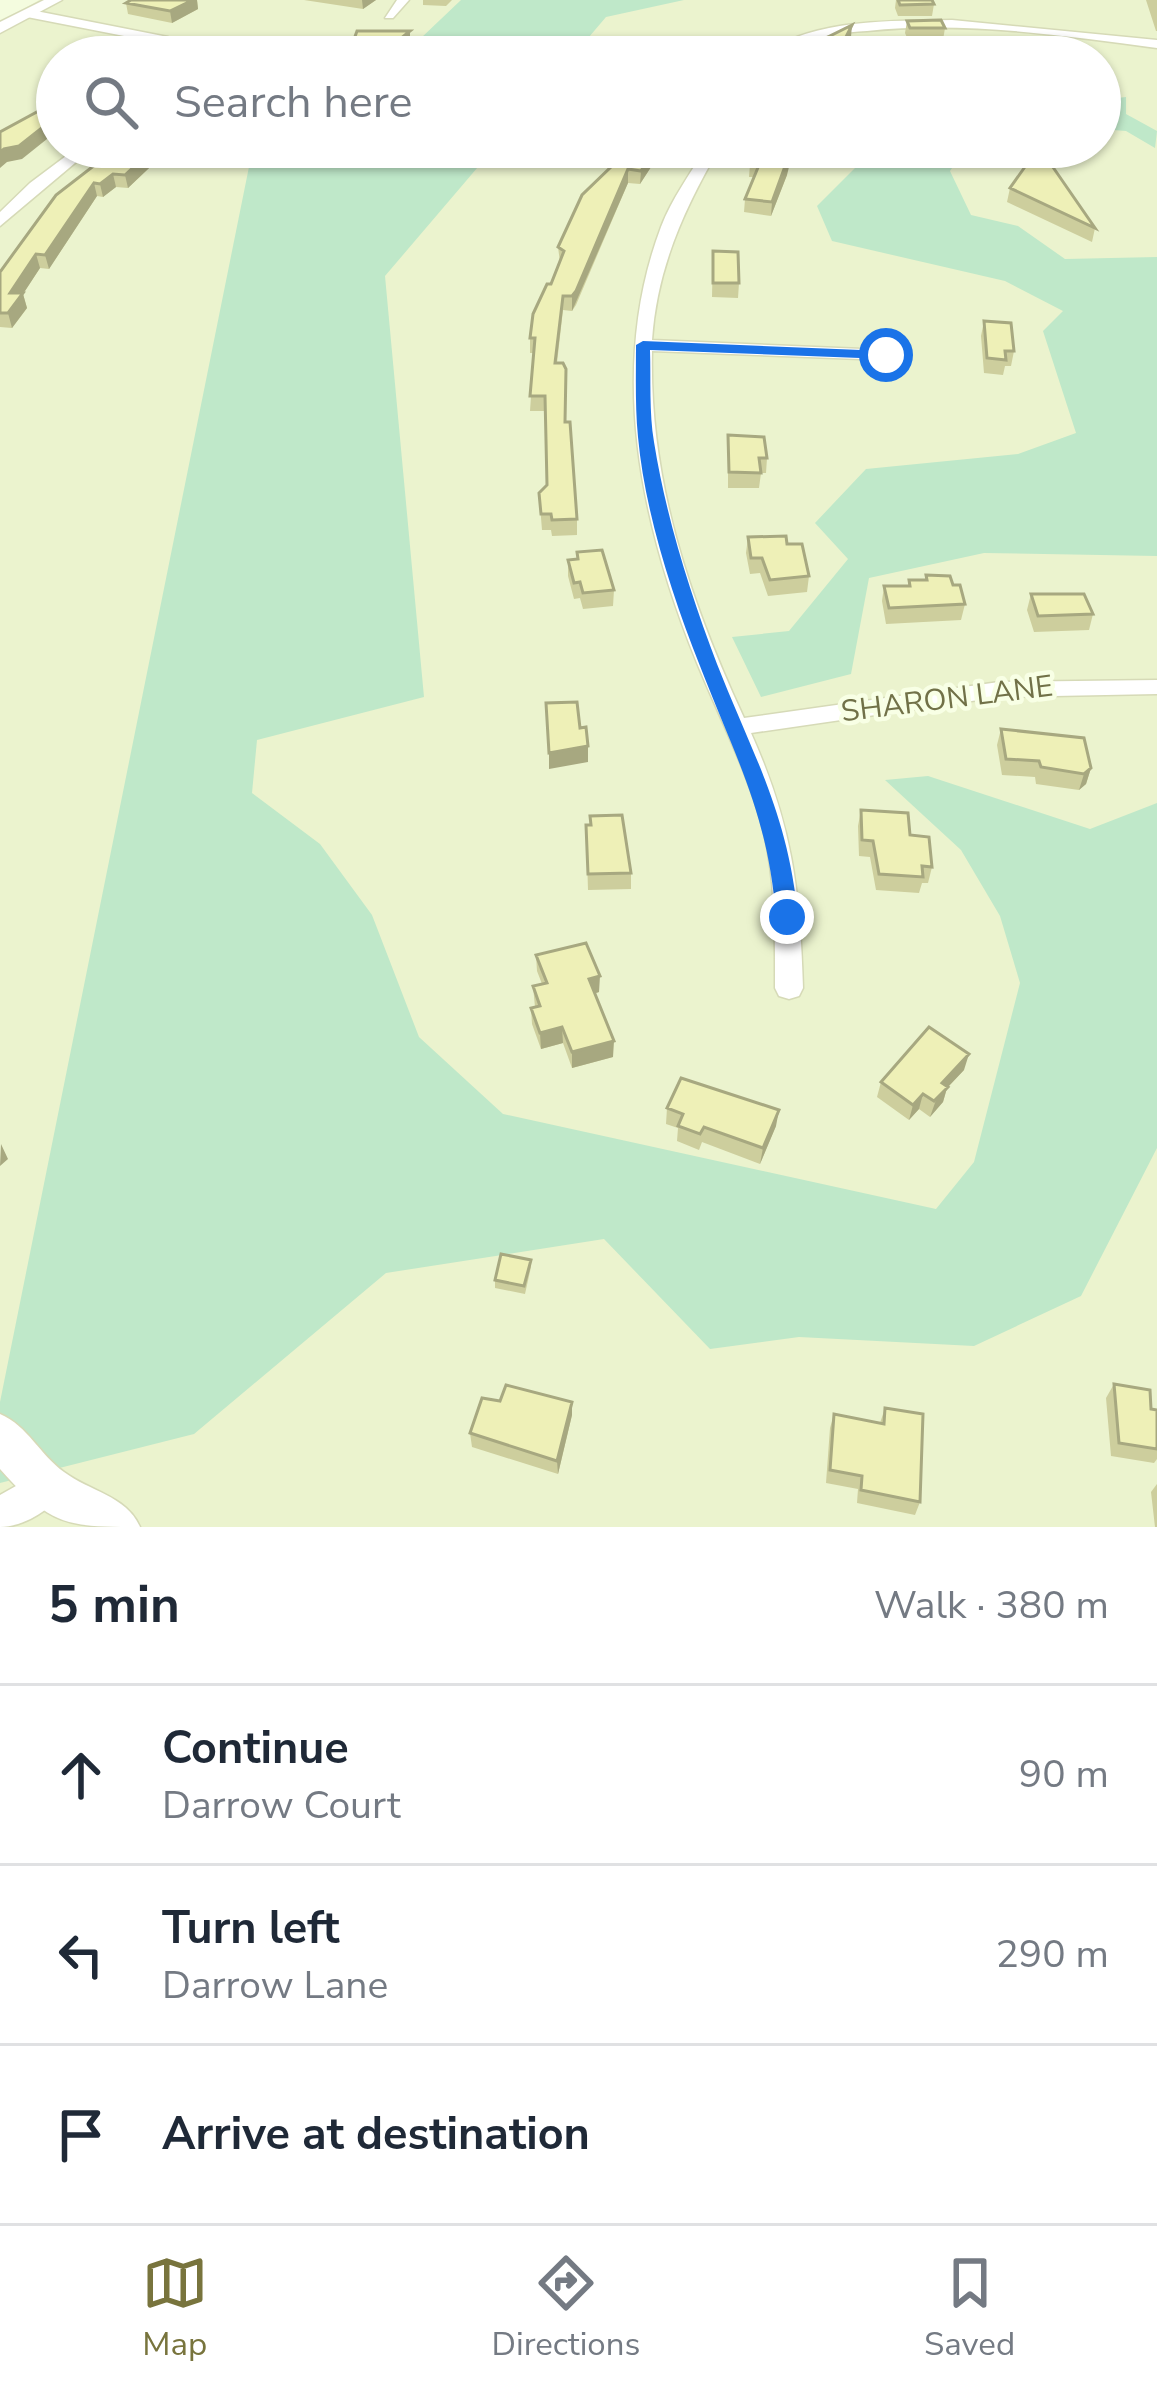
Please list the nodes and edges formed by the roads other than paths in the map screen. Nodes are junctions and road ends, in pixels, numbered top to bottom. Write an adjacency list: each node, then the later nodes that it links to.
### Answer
1 (55, 0): 3 (street)
2 (403, 0): 4 (street)
3 (31, 14): 5 (street); 6 (street)
4 (389, 15)
5 (0, 28)
6 (144, 36)
7 (792, 36): 8 (street)
8 (1106, 36)
9 (1121, 38): 10 (street)
10 (1157, 44)
11 (59, 168): 13 (street)
12 (702, 168): 14 (street)
13 (0, 221)
14 (643, 345): 15 (street); 17 (street)
15 (886, 355)
16 (1157, 687): 17 (street, SHARON LANE)
17 (738, 727): 18 (street)
18 (789, 988)
19 (0, 1436): 20 (street)
20 (46, 1487): 21 (street); 22 (street)
21 (0, 1516)
22 (117, 1527)

